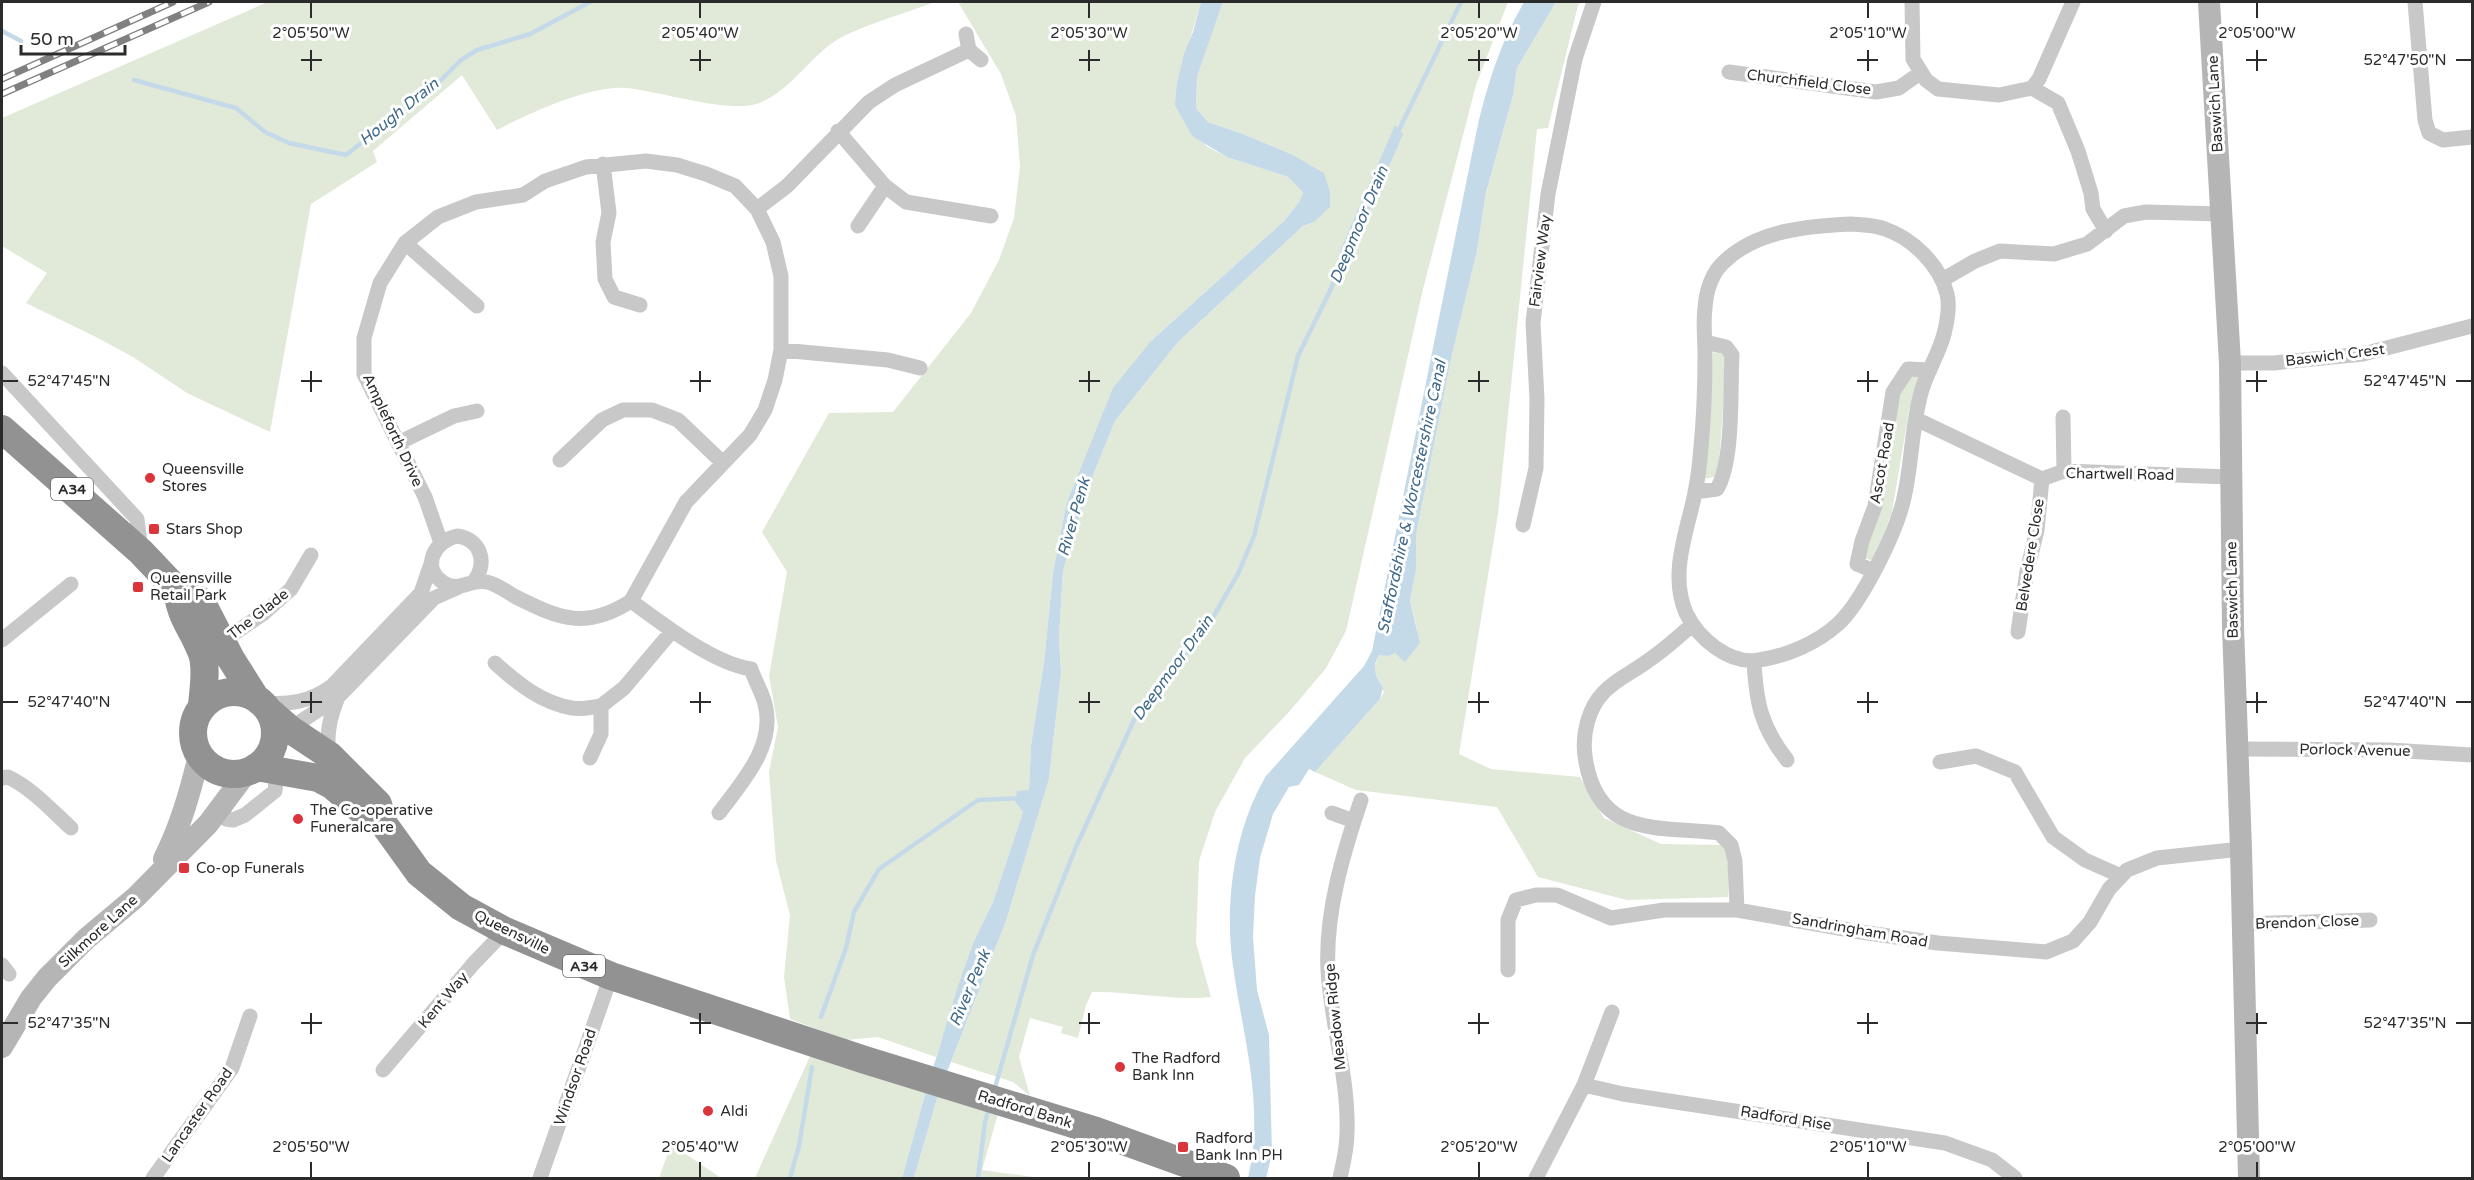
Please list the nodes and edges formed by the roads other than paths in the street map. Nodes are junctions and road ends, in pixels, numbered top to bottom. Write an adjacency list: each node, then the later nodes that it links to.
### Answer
1 (1593, 2): 42 (street, Fairview Way)
2 (1912, 2): 8 (street)
3 (2073, 2): 9 (street)
4 (2209, 2): 15 (street, Baswich Lane)
5 (2415, 2): 11 (street)
6 (966, 34): 10 (street)
7 (1729, 72): 8 (street, Churchfield Close)
8 (1920, 73): 9 (street)
9 (2032, 88): 18 (street)
10 (838, 131): 13 (street); 14 (street)
11 (2472, 137)
12 (603, 164): 14 (street, Ampleforth Drive); 19 (street, Ampleforth Drive); 21 (street)
13 (885, 186): 16 (street); 17 (street)
14 (757, 209): 25 (street, Ampleforth Drive)
15 (2221, 214): 18 (street); 26 (street, Baswich Lane)
16 (993, 216)
17 (858, 226)
18 (2106, 231): 20 (street)
19 (405, 243): 22 (street); 34 (street, Ampleforth Drive)
20 (1942, 280): 24 (street, Ascot Road); 28 (street, Ascot Road)
21 (640, 305)
22 (477, 306)
23 (2472, 326): 26 (street, Baswich Crest)
24 (1705, 342): 40 (street, Ascot Road); 40 (street)
25 (781, 350): 27 (street); 36 (street, Ampleforth Drive)
26 (2230, 363): 38 (street, Baswich Lane)
27 (921, 368)
28 (1930, 370): 32 (street, Ascot Road); 48 (street, Ascot Road)
29 (2, 373): 45 (street)
30 (477, 411): 34 (street)
31 (2062, 417): 37 (street)
32 (1916, 419): 39 (street); 48 (street, Ascot Road)
33 (2, 429): 45 (highway, A34)
34 (398, 443): 41 (street, Ampleforth Drive)
35 (560, 460): 36 (street)
36 (723, 463): 53 (street, Ampleforth Drive)
37 (2064, 471): 38 (street, Chartwell Road); 39 (street, Chartwell Road)
38 (2230, 477): 66 (street, Baswich Lane)
39 (2042, 479): 56 (street, Belvedere Close)
40 (1695, 492): 54 (street, Ascot Road)
41 (436, 524): 43 (street); 44 (street, Ampleforth Drive)
42 (1523, 525)
43 (457, 537): 44 (street); 49 (street)
44 (441, 543): 47 (street)
45 (141, 552): 52 (highway, A34)
46 (311, 555): 58 (street, The Glade)
47 (432, 561): 51 (street); 62 (street)
48 (1874, 571): 59 (street, Ascot Road)
49 (482, 581): 51 (street); 53 (street)
50 (70, 584): 57 (street)
51 (459, 587): 61 (street)
52 (177, 590): 58 (highway, A34); 63 (highway, A34)
53 (631, 601): 55 (street)
54 (1692, 626): 59 (street, Ascot Road); 85 (street)
55 (672, 632): 64 (street); 77 (street)
56 (2018, 632)
57 (2, 640)
58 (223, 641): 62 (highway, A34)
59 (1754, 661): 71 (street)
60 (495, 663): 64 (street)
61 (338, 697): 65 (street); 69 (street)
62 (262, 704): 63 (highway); 65 (highway, A34); 73 (highway)
63 (202, 706): 68 (highway)
64 (601, 706): 70 (street)
65 (291, 730): 69 (highway, A34); 73 (street)
66 (2238, 749): 67 (street, Porlock Avenue); 82 (street, Baswich Lane)
67 (2472, 755)
68 (199, 756): 73 (highway); 83 (street, Silkmore Lane)
69 (330, 756): 80 (highway, Queensville / A34)
70 (590, 758)
71 (1787, 760)
72 (1940, 762): 84 (street)
73 (260, 765): 76 (street, Silkmore Lane); 76 (street); 80 (highway, A34)
74 (2, 778): 81 (street)
75 (1361, 800): 79 (street, Meadow Ridge)
76 (222, 807): 83 (street, Silkmore Lane)
77 (719, 813)
78 (1332, 813): 79 (street)
79 (1354, 820): 100 (street, Meadow Ridge)
80 (383, 823): 88 (highway, Queensville / A34)
81 (71, 828)
82 (2241, 849): 84 (street, Sandringham Road); 87 (street, Baswich Lane)
83 (155, 876): 94 (street, Silkmore Lane)
84 (2121, 876): 85 (street, Sandringham Road)
85 (1737, 910): 89 (street, Sandringham Road)
86 (2370, 920): 87 (street, Brendon Close)
87 (2243, 924): 103 (street, Baswich Lane)
88 (505, 932): 90 (highway, Queensville / A34); 95 (street, Kent Way)
89 (1508, 970)
90 (611, 976): 93 (highway, Queensville / A34); 99 (street, Windsor Road)
91 (1612, 1012): 96 (street)
92 (250, 1016): 98 (street, Lancaster Road)
93 (823, 1046): 97 (highway, Radford Bank / A34)
94 (2, 1047)
95 (383, 1070)
96 (1584, 1085): 101 (street); 102 (street, Radford Rise)
97 (1221, 1177)
98 (153, 1179)
99 (540, 1179)
100 (1340, 1179)
101 (1536, 1179)
102 (2015, 1179)
103 (2249, 1179)

